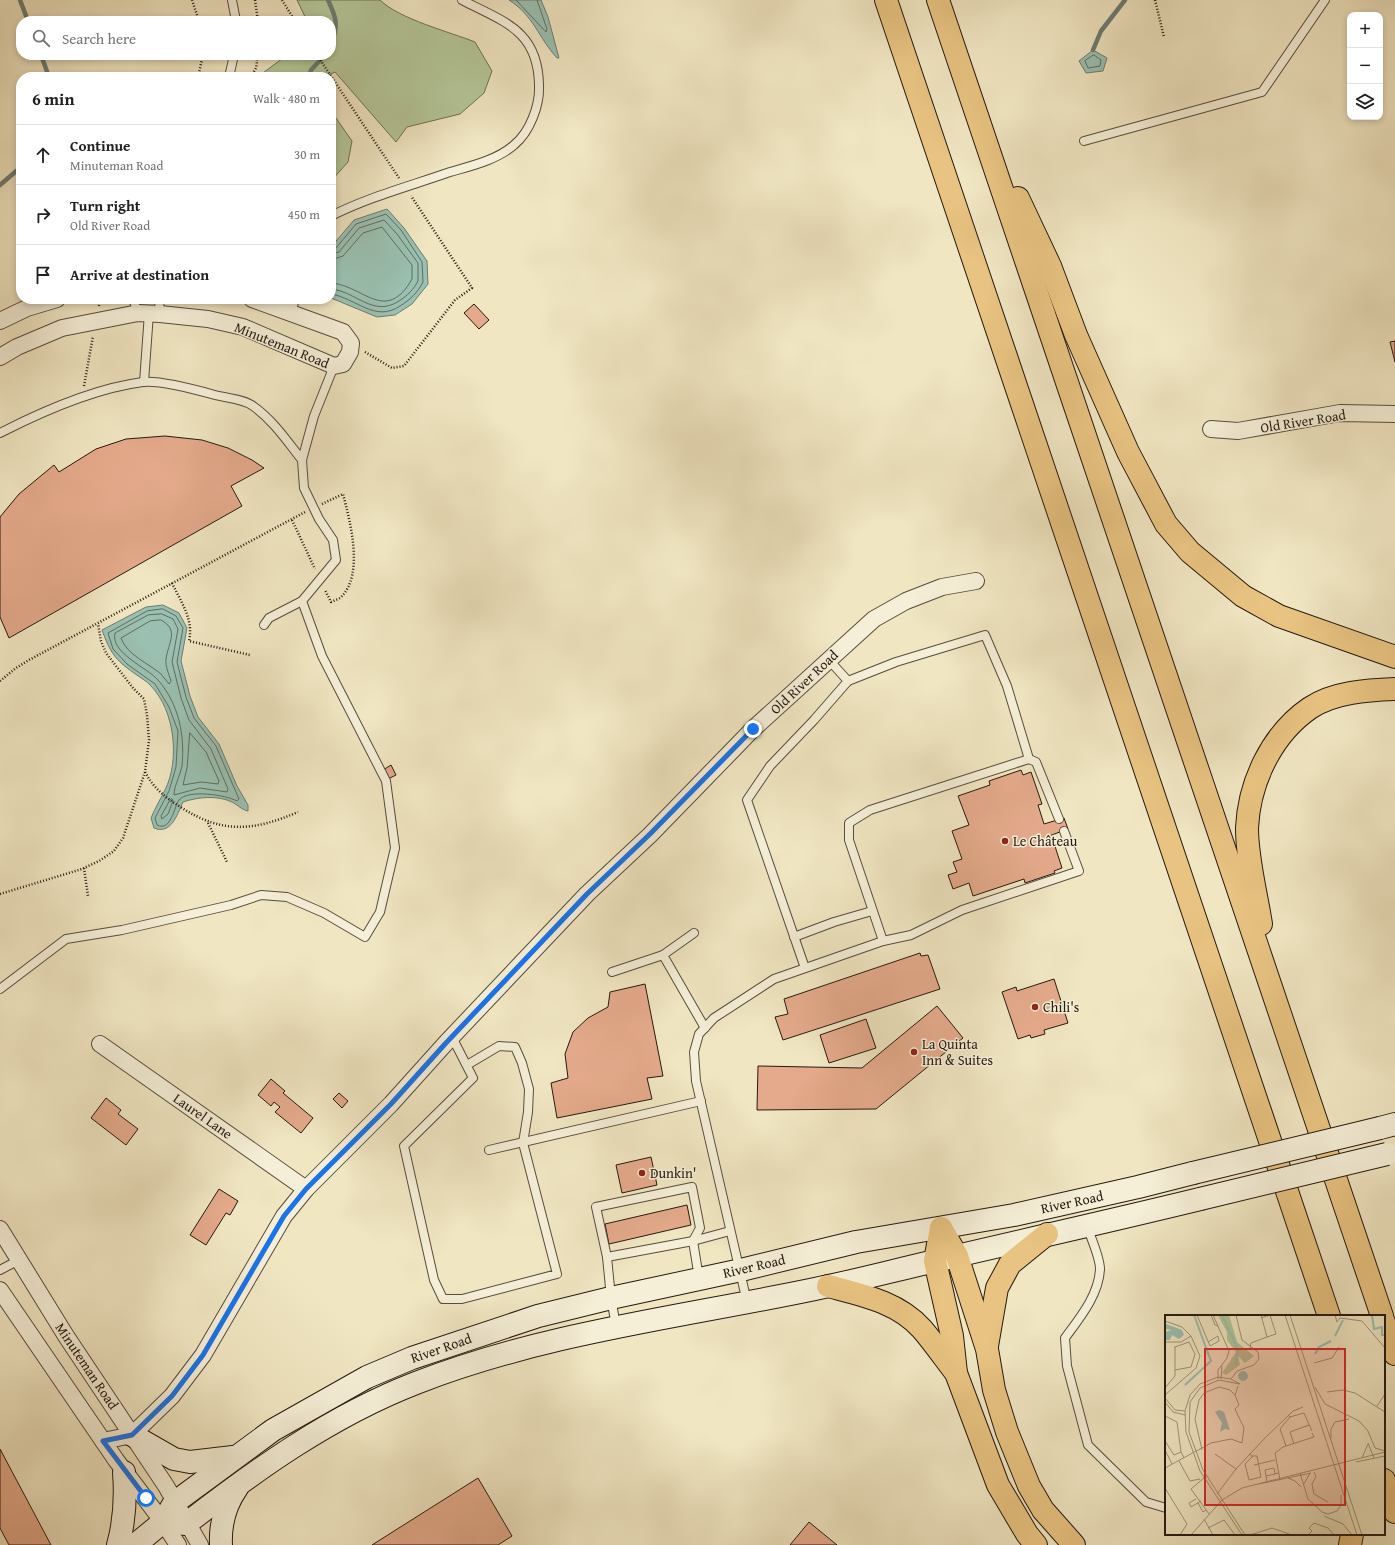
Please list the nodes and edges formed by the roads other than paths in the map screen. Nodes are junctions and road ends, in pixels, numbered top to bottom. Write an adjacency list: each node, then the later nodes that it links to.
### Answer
1 (232, 0): 6 (lane)
2 (462, 0): 11 (lane)
3 (886, 0): 59 (highway)
4 (938, 0): 9 (highway)
5 (1325, 0): 10 (lane)
6 (235, 16)
7 (233, 60): 8 (lane)
8 (230, 72)
9 (972, 100): 27 (highway); 41 (highway)
10 (1084, 141)
11 (336, 214)
12 (40, 304): 16 (street)
13 (281, 304): 14 (street)
14 (293, 306): 18 (street, Minuteman Road)
15 (148, 308): 17 (street, Minuteman Road); 18 (street, Minuteman Road); 19 (lane)
16 (0, 320)
17 (0, 357)
18 (334, 366): 23 (lane)
19 (144, 382): 22 (lane); 23 (lane)
20 (1395, 414): 21 (street, Old River Road)
21 (1211, 429)
22 (0, 433)
23 (302, 460): 25 (lane)
24 (976, 581): 28 (street, Old River Road)
25 (302, 600): 26 (lane); 42 (lane)
26 (264, 625)
27 (1395, 657)
28 (829, 660): 29 (lane); 44 (street, Old River Road)
29 (848, 681): 31 (lane); 36 (lane)
30 (1395, 689): 41 (highway)
31 (1029, 759): 32 (lane); 34 (lane)
32 (1059, 819)
33 (1064, 831): 37 (lane)
34 (872, 911): 36 (lane); 37 (lane)
35 (694, 933): 38 (lane)
36 (794, 937): 39 (lane)
37 (883, 941): 39 (lane)
38 (664, 955): 40 (lane); 43 (lane)
39 (805, 968): 43 (lane)
40 (612, 972)
41 (1272, 988): 73 (highway)
42 (0, 989)
43 (705, 1028): 47 (lane)
44 (452, 1037): 46 (lane); 52 (street, Old River Road)
45 (100, 1044): 52 (street, Laurel Lane)
46 (467, 1065): 49 (lane); 49 (lane)
47 (701, 1101): 49 (lane); 56 (lane)
48 (1387, 1126): 54 (main road, River Road, bridge)
49 (523, 1143): 50 (lane)
50 (489, 1150)
51 (1391, 1153): 53 (main road, River Road, bridge)
52 (306, 1189): 79 (street, Old River Road)
53 (1087, 1226): 57 (main road, River Road); 86 (lane)
54 (941, 1228): 60 (highway); 63 (highway); 65 (main road, River Road)
55 (0, 1229): 62 (street, Minuteman Road)
56 (730, 1231): 58 (lane); 65 (lane)
57 (1048, 1234): 60 (main road, River Road); 76 (highway)
58 (693, 1240): 61 (lane); 61 (lane); 66 (lane)
59 (1306, 1246): 71 (highway); 72 (highway)
60 (957, 1256): 63 (main road, River Road); 76 (highway)
61 (607, 1257): 69 (lane)
62 (19, 1260): 64 (lane); 79 (street, Minuteman Road)
63 (935, 1261): 67 (main road, River Road); 78 (highway)
64 (0, 1270)
65 (741, 1270): 66 (main road, River Road); 70 (lane)
66 (699, 1279): 69 (main road, River Road)
67 (828, 1286): 70 (main road, River Road); 78 (highway)
68 (0, 1290): 80 (street, Minuteman Road)
69 (611, 1298): 75 (lane); 81 (main road, River Road)
70 (747, 1303): 75 (main road, River Road)
71 (1321, 1315)
72 (1329, 1315)
73 (1382, 1315)
74 (1385, 1325): 77 (highway)
75 (616, 1326): 83 (main road, River Road)
76 (987, 1349): 97 (highway)
77 (1395, 1354)
78 (956, 1373): 96 (highway)
79 (132, 1435): 80 (street); 81 (main road); 85 (street, Minuteman Road)
80 (103, 1441): 82 (street, Minuteman Road)
81 (234, 1457): 85 (main road, River Road)
82 (124, 1472): 88 (street, Minuteman Road); 91 (main road)
83 (242, 1481): 89 (main road, River Road); 95 (main road)
84 (1385, 1483): 87 (highway)
85 (174, 1503): 88 (main road, River Road); 89 (street, Minuteman Road)
86 (1165, 1508)
87 (1395, 1512)
88 (164, 1522): 89 (main road); 92 (main road, River Road); 93 (street, Minuteman Road)
89 (186, 1524): 94 (street, Minuteman Road)
90 (1352, 1535): 98 (highway)
91 (118, 1545)
92 (135, 1545)
93 (178, 1545)
94 (200, 1545)
95 (222, 1545)
96 (1036, 1545)
97 (1074, 1545)
98 (1350, 1545)

